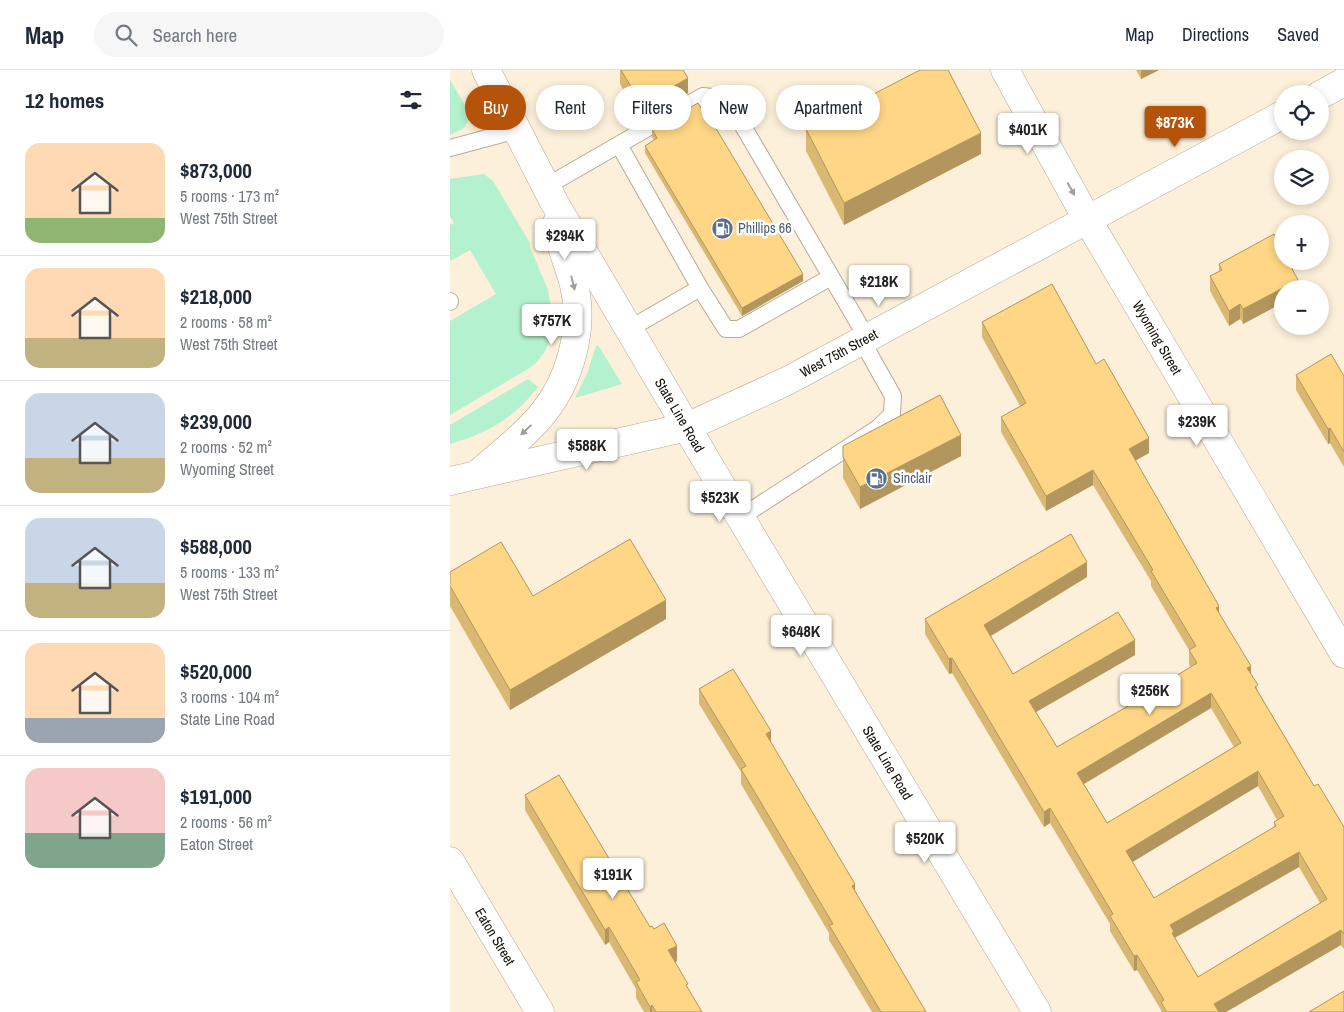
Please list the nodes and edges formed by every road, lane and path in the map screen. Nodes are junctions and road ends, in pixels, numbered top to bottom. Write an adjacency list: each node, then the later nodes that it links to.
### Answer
1 (486, 70): 4 (main road, State Line Road)
2 (1006, 70): 11 (main road, Wyoming Street, one-way to 11)
3 (1344, 82): 5 (main road)
4 (494, 85)
5 (1329, 90)
6 (1274, 119): 11 (main road, West 75th Street)
7 (517, 130): 9 (lane); 10 (main road, State Line Road)
8 (619, 145): 10 (lane); 12 (lane); 13 (lane)
9 (450, 148)
10 (550, 194): 14 (main road, State Line Road); 17 (main road, one-way to 17)
11 (1087, 219): 15 (main road, West 75th Street); 20 (main road, Wyoming Street)
12 (831, 277): 13 (lane); 15 (lane)
13 (700, 288): 14 (lane)
14 (629, 329): 16 (main road, State Line Road)
15 (864, 340): 16 (main road, West 75th Street); 19 (lane)
16 (687, 427): 17 (main road, West 75th Street); 19 (main road, State Line Road)
17 (478, 474): 18 (main road, West 75th Street)
18 (450, 482)
19 (741, 517): 23 (main road, State Line Road)
20 (1344, 654)
21 (450, 860): 22 (main road, Eaton Street)
22 (540, 1012)
23 (1037, 1012)

